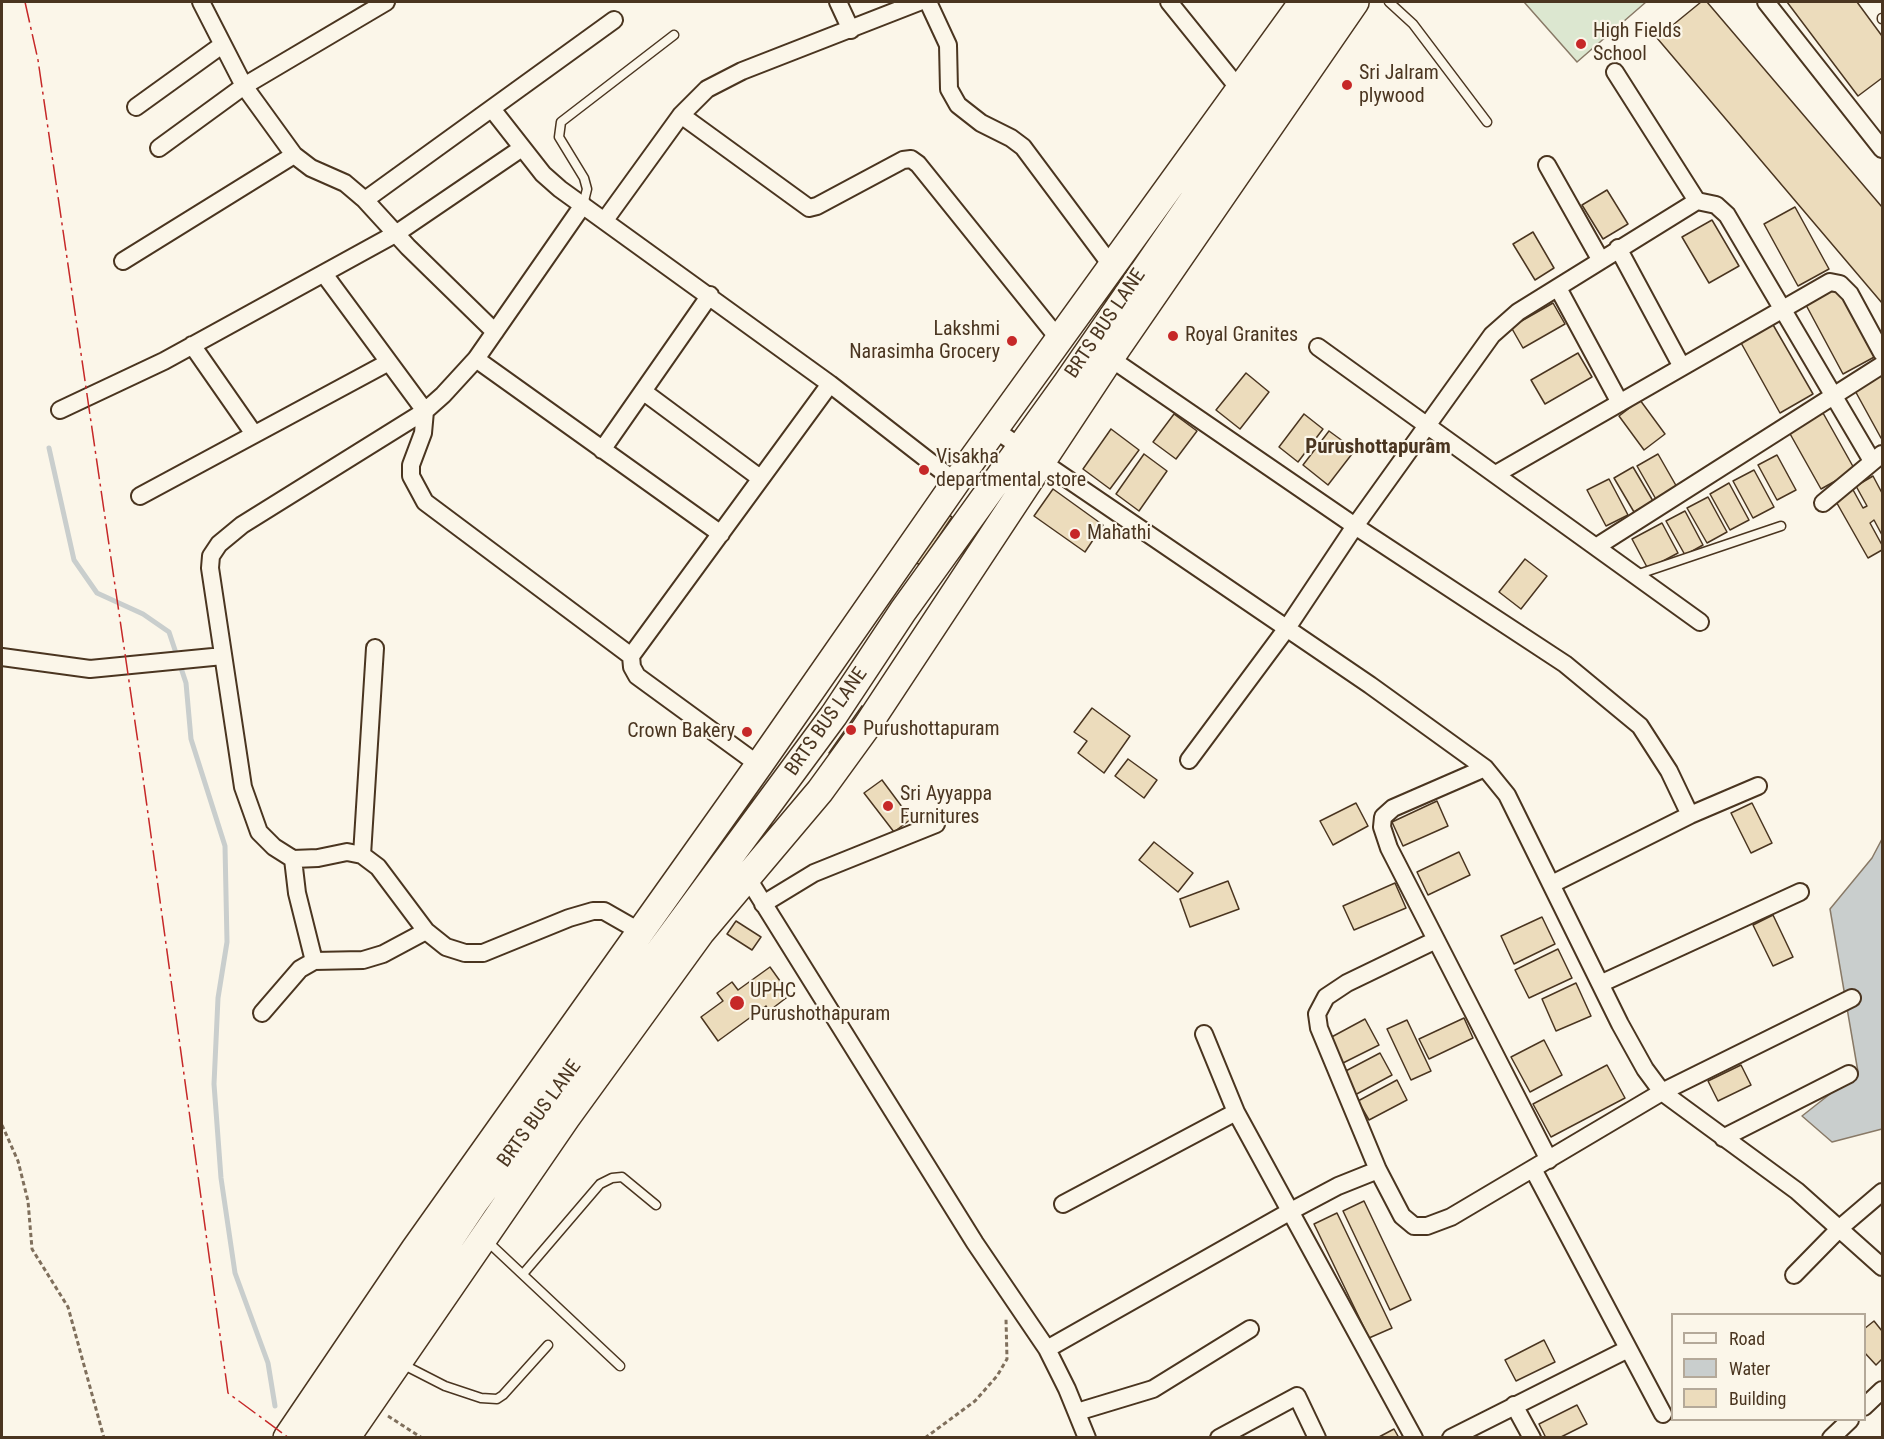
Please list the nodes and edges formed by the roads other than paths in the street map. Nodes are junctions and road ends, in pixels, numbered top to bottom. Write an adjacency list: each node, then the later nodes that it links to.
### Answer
1 (201, 2): 15 (street)
2 (386, 2): 17 (street)
3 (838, 2): 13 (street)
4 (920, 2): 13 (street)
5 (928, 2): 36 (street)
6 (1169, 2): 18 (street)
7 (1303, 2): 18 (main road)
8 (1330, 2): 61 (main road, BRTS BUS LANE)
9 (1355, 2): 46 (main road)
10 (1389, 2): 22 (lane)
11 (1766, 2): 25 (street)
12 (614, 20): 20 (street)
13 (851, 30): 21 (street)
14 (674, 35): 30 (lane)
15 (222, 45): 17 (street); 19 (street)
16 (1615, 72): 29 (street)
17 (244, 86): 23 (street); 26 (street)
18 (1240, 90): 36 (main road)
19 (136, 107)
20 (492, 109): 24 (street); 28 (street)
21 (681, 115): 31 (street); 42 (street)
22 (1487, 122)
23 (159, 148)
24 (522, 148): 30 (street); 32 (street)
25 (1882, 149)
26 (294, 155): 28 (street); 35 (street)
27 (1547, 165): 34 (street)
28 (365, 200): 32 (street)
29 (1697, 201): 33 (street); 40 (street)
30 (583, 205): 31 (street); 41 (street)
31 (605, 220): 39 (street)
32 (397, 233): 37 (street); 41 (street)
33 (1617, 248): 34 (street); 50 (street)
34 (1600, 259): 38 (street)
35 (123, 261)
36 (1112, 265): 42 (main road)
37 (324, 274): 43 (street); 48 (street)
38 (1558, 288): 54 (street); 57 (street)
39 (710, 295): 51 (street); 52 (street)
40 (1784, 308): 45 (street); 50 (street); 53 (street)
41 (495, 332): 47 (street)
42 (1058, 338): 58 (main road)
43 (192, 345): 55 (street); 59 (street)
44 (1318, 347): 57 (street)
45 (1882, 353)
46 (1110, 357): 61 (main road); 68 (street)
47 (476, 358): 56 (street); 60 (street)
48 (389, 362): 56 (street); 59 (street)
49 (1882, 365): 53 (street)
50 (1682, 367): 54 (street)
51 (830, 384): 64 (street); 65 (street)
52 (644, 392): 60 (street); 64 (street)
53 (1835, 394): 62 (street); 71 (street)
54 (1620, 403): 63 (street)
55 (60, 410)
56 (425, 411): 76 (street); 77 (street)
57 (1427, 424): 63 (street); 68 (street)
58 (994, 429): 61 (street); 65 (main road)
59 (254, 434): 66 (street)
60 (602, 450): 70 (street)
61 (1030, 454): 74 (street); 87 (main road); 129 (main road, BRTS BUS LANE)
62 (1877, 458): 67 (street)
63 (1496, 474): 71 (street)
64 (760, 478): 70 (street)
65 (956, 482): 80 (main road)
66 (140, 496)
67 (1823, 503)
68 (1355, 526): 74 (street); 83 (street)
69 (1781, 526): 72 (lane)
70 (721, 534): 77 (street)
71 (1596, 547): 72 (street)
72 (1635, 575): 73 (street)
73 (1700, 622)
74 (1287, 628): 79 (street); 81 (street)
75 (375, 648): 85 (street)
76 (223, 656): 78 (street); 86 (street)
77 (632, 656): 80 (street)
78 (2, 657)
79 (1189, 760)
80 (759, 765): 92 (main road)
81 (1485, 768): 88 (street); 93 (street)
82 (1758, 786): 83 (street)
83 (1690, 815): 88 (street)
84 (936, 824): 90 (street)
85 (362, 855): 86 (street); 91 (street)
86 (293, 859): 94 (street)
87 (747, 877): 90 (street); 111 (main road)
88 (1552, 884): 95 (street)
89 (1800, 892): 95 (street)
90 (763, 904): 117 (street)
91 (426, 931): 92 (street); 94 (street)
92 (639, 931): 128 (main road)
93 (1436, 939): 103 (street); 105 (street)
94 (314, 961): 97 (street)
95 (1602, 983): 100 (street)
96 (1852, 998): 100 (street)
97 (262, 1013)
98 (1204, 1034): 101 (street)
99 (1849, 1074): 102 (street)
100 (1662, 1092): 102 (street); 103 (street)
101 (1236, 1112): 107 (street); 109 (street)
102 (1723, 1138): 110 (street)
103 (1549, 1160): 104 (street)
104 (1533, 1169): 105 (street); 118 (street)
105 (1378, 1170): 109 (street)
106 (1882, 1192): 110 (street)
107 (1063, 1204)
108 (656, 1205): 113 (lane)
109 (1289, 1212): 117 (street); 134 (street)
110 (1841, 1227): 112 (street); 114 (street)
111 (483, 1237): 113 (lane); 119 (main road)
112 (1882, 1267)
113 (523, 1274): 120 (lane)
114 (1794, 1275)
115 (1250, 1329): 124 (street)
116 (548, 1345): 119 (lane)
117 (1047, 1349): 124 (street)
118 (1628, 1349): 122 (street); 125 (street)
119 (398, 1362): 130 (main road)
120 (620, 1366)
121 (1882, 1390): 123 (street)
122 (1514, 1405): 135 (street); 136 (street)
123 (1866, 1405)
124 (1077, 1412): 131 (street)
125 (1663, 1414)
126 (1848, 1421): 137 (street)
127 (1250, 1431): 132 (street); 133 (street)
128 (287, 1437)
129 (318, 1437)
130 (346, 1437)
131 (1087, 1437)
132 (1219, 1437)
133 (1317, 1437)
134 (1414, 1437)
135 (1451, 1437)
136 (1532, 1437)
137 (1831, 1437)

